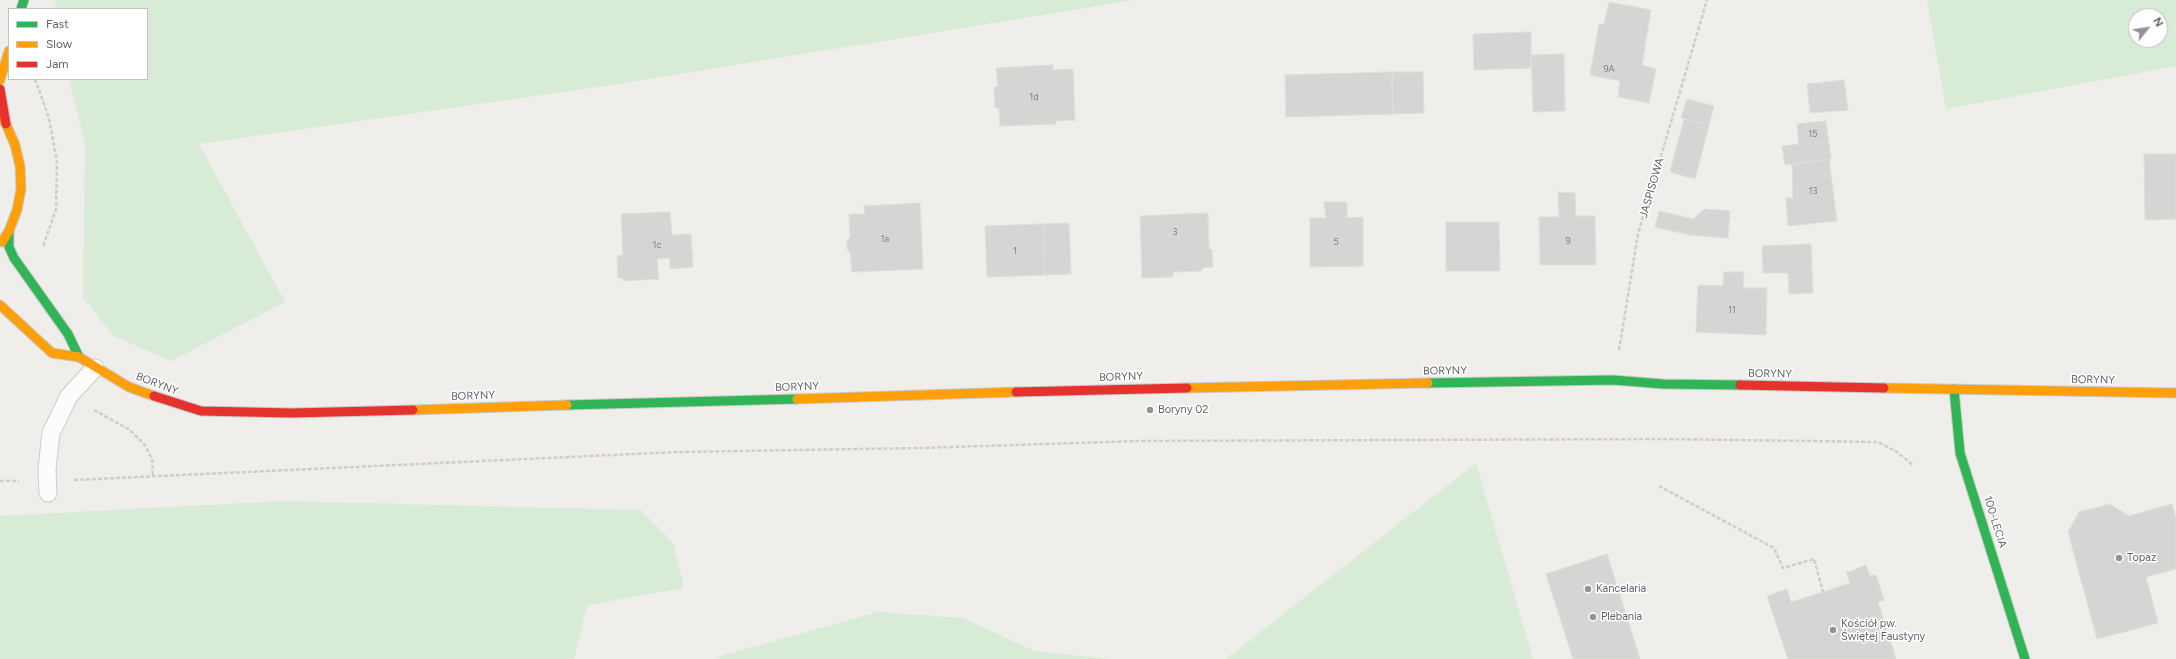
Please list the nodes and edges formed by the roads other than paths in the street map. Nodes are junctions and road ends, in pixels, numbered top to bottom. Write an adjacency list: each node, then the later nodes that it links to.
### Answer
1 (8, 54): 2 (street)
2 (0, 80)
3 (0, 89): 5 (street)
4 (0, 116): 5 (street)
5 (6, 124): 6 (street)
6 (9, 231): 7 (street); 9 (street, BORYNY)
7 (0, 245)
8 (0, 305): 9 (street, BORYNY)
9 (79, 357): 10 (street, BORYNY)
10 (95, 368): 11 (street, BORYNY); 13 (lane)
11 (1954, 389): 12 (street, BORYNY); 14 (street, 100-LECIA)
12 (2176, 393)
13 (47, 486)
14 (2025, 659)

